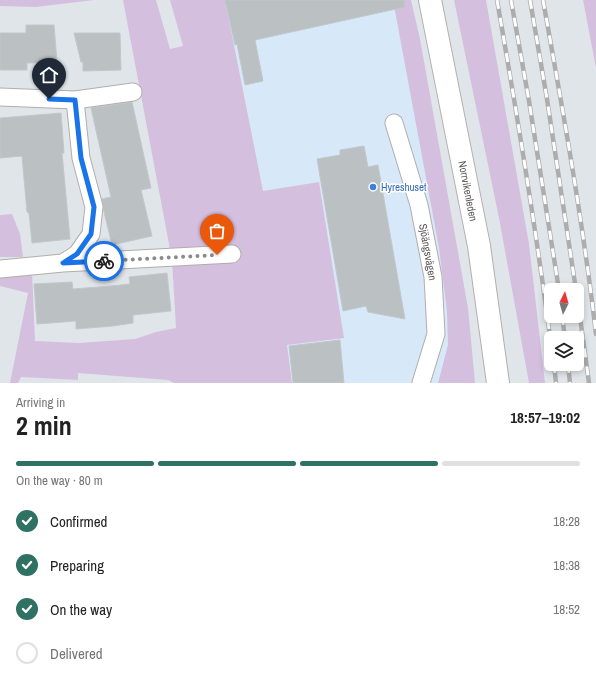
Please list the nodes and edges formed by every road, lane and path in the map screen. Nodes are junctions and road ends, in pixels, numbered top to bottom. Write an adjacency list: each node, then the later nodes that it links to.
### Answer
1 (430, 0): 10 (main road, Norrvikenleden)
2 (133, 92): 4 (street)
3 (0, 97): 4 (street)
4 (75, 100): 7 (street)
5 (394, 123): 9 (street, Sjöängsvägen)
6 (232, 254): 7 (street)
7 (63, 263): 8 (street)
8 (0, 269)
9 (421, 383)
10 (498, 383)

